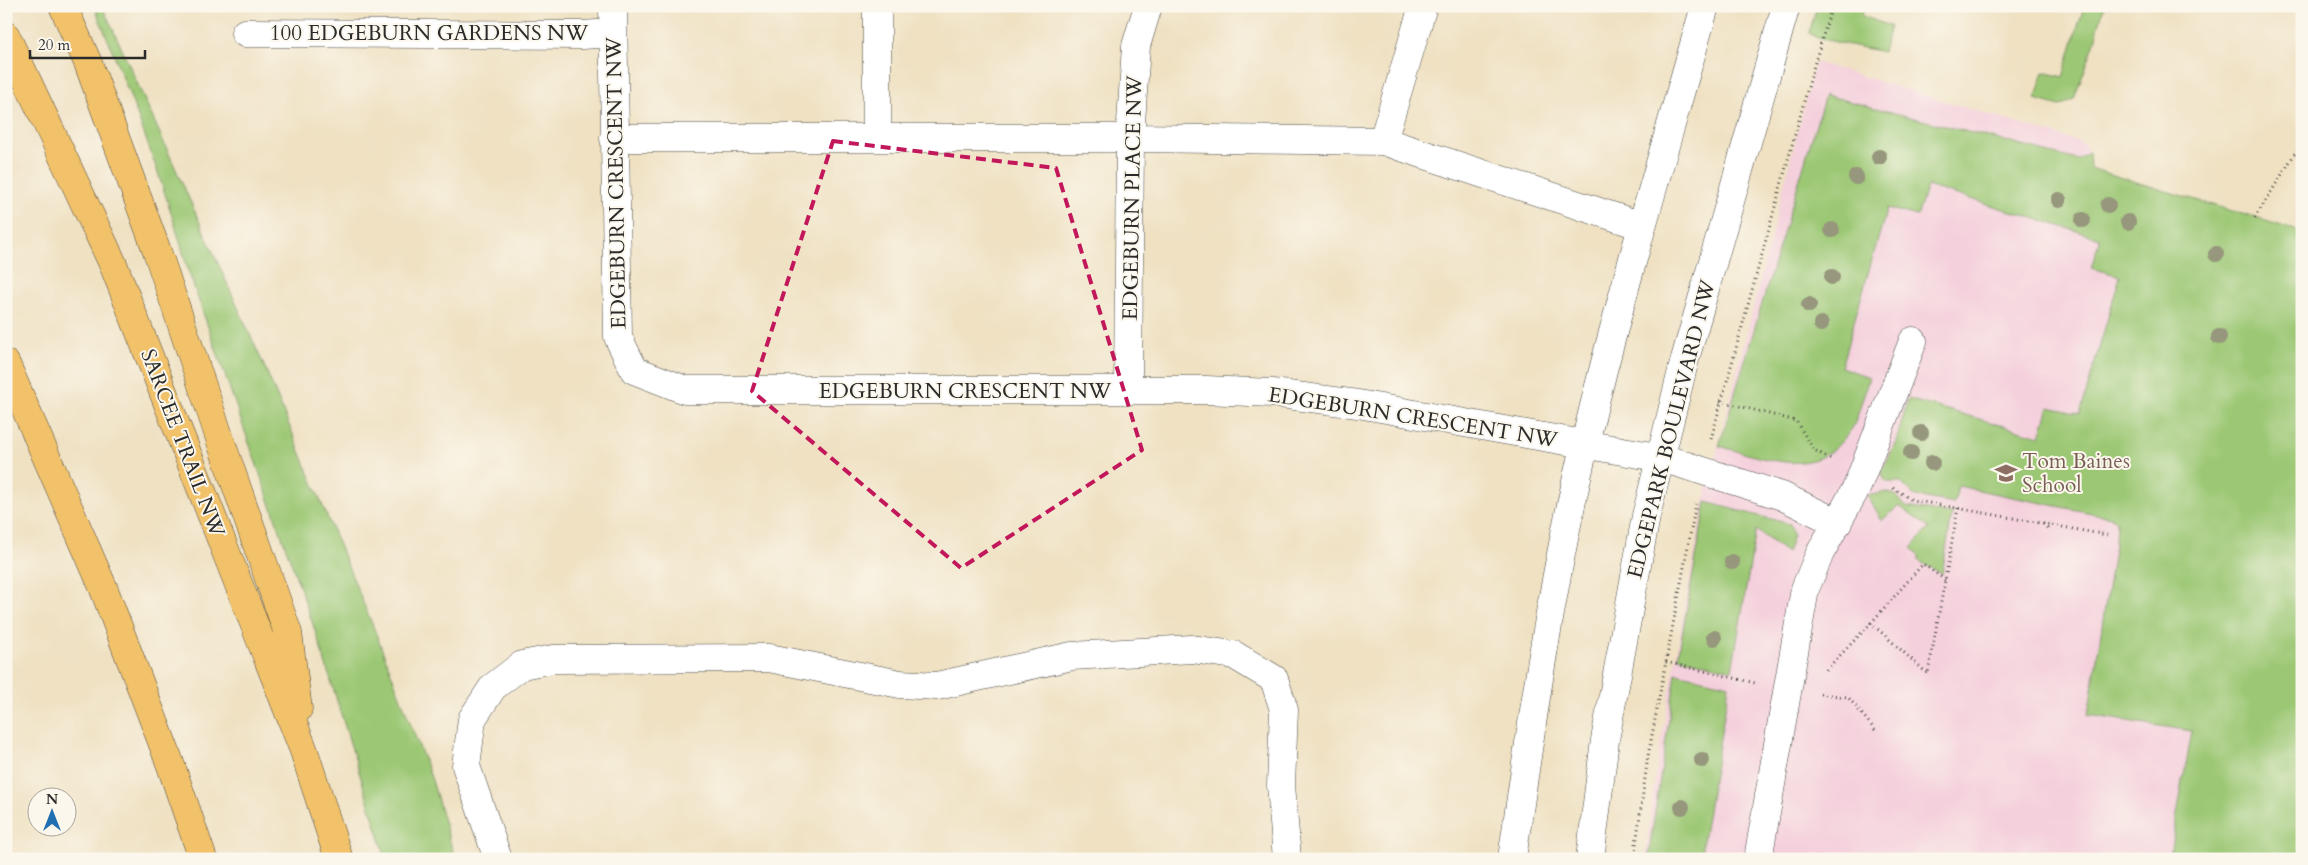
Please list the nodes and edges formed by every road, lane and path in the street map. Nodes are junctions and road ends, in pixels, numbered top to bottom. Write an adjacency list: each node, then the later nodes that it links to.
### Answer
1 (63, 6): 32 (main road)
2 (877, 6): 12 (street)
3 (1148, 6): 13 (street, EDGEBURN PLACE NW)
4 (1423, 6): 14 (street)
5 (1705, 6): 17 (street)
6 (1786, 6): 23 (street, EDGEPARK BOULEVARD NW)
7 (1832, 6): 21 (path)
8 (613, 19): 9 (street, 100 EDGEBURN GARDENS NW); 11 (street, EDGEBURN CRESCENT NW)
9 (245, 33)
10 (6, 36): 32 (main road, SARCEE TRAIL NW)
11 (614, 138): 12 (street); 20 (street, EDGEBURN CRESCENT NW)
12 (876, 138): 13 (street)
13 (1130, 138): 14 (street); 20 (street, EDGEBURN PLACE NW)
14 (1383, 141): 17 (street)
15 (2302, 142): 16 (path)
16 (2255, 218)
17 (1642, 226): 22 (street)
18 (1913, 341): 25 (street)
19 (6, 364): 33 (main road)
20 (1128, 391): 22 (street, EDGEBURN CRESCENT NW)
21 (1720, 401): 24 (path); 25 (path)
22 (1584, 444): 23 (street, EDGEBURN CRESCENT NW); 37 (street)
23 (1662, 458): 24 (street, EDGEBURN CRESCENT NW); 38 (street, EDGEPARK BOULEVARD NW)
24 (1703, 471): 27 (street, EDGEBURN CRESCENT NW); 39 (path)
25 (1861, 476): 26 (path); 27 (street)
26 (1958, 508): 28 (path); 31 (path)
27 (1838, 523): 40 (street)
28 (2043, 523): 29 (path); 30 (path)
29 (2046, 532)
30 (2107, 535)
31 (1945, 580): 31 (path)
32 (304, 751): 34 (main road, SARCEE TRAIL NW)
33 (203, 859)
34 (339, 859)
35 (498, 859): 36 (street)
36 (1287, 859)
37 (1512, 859)
38 (1590, 859)
39 (1634, 859)
40 (1758, 859)

